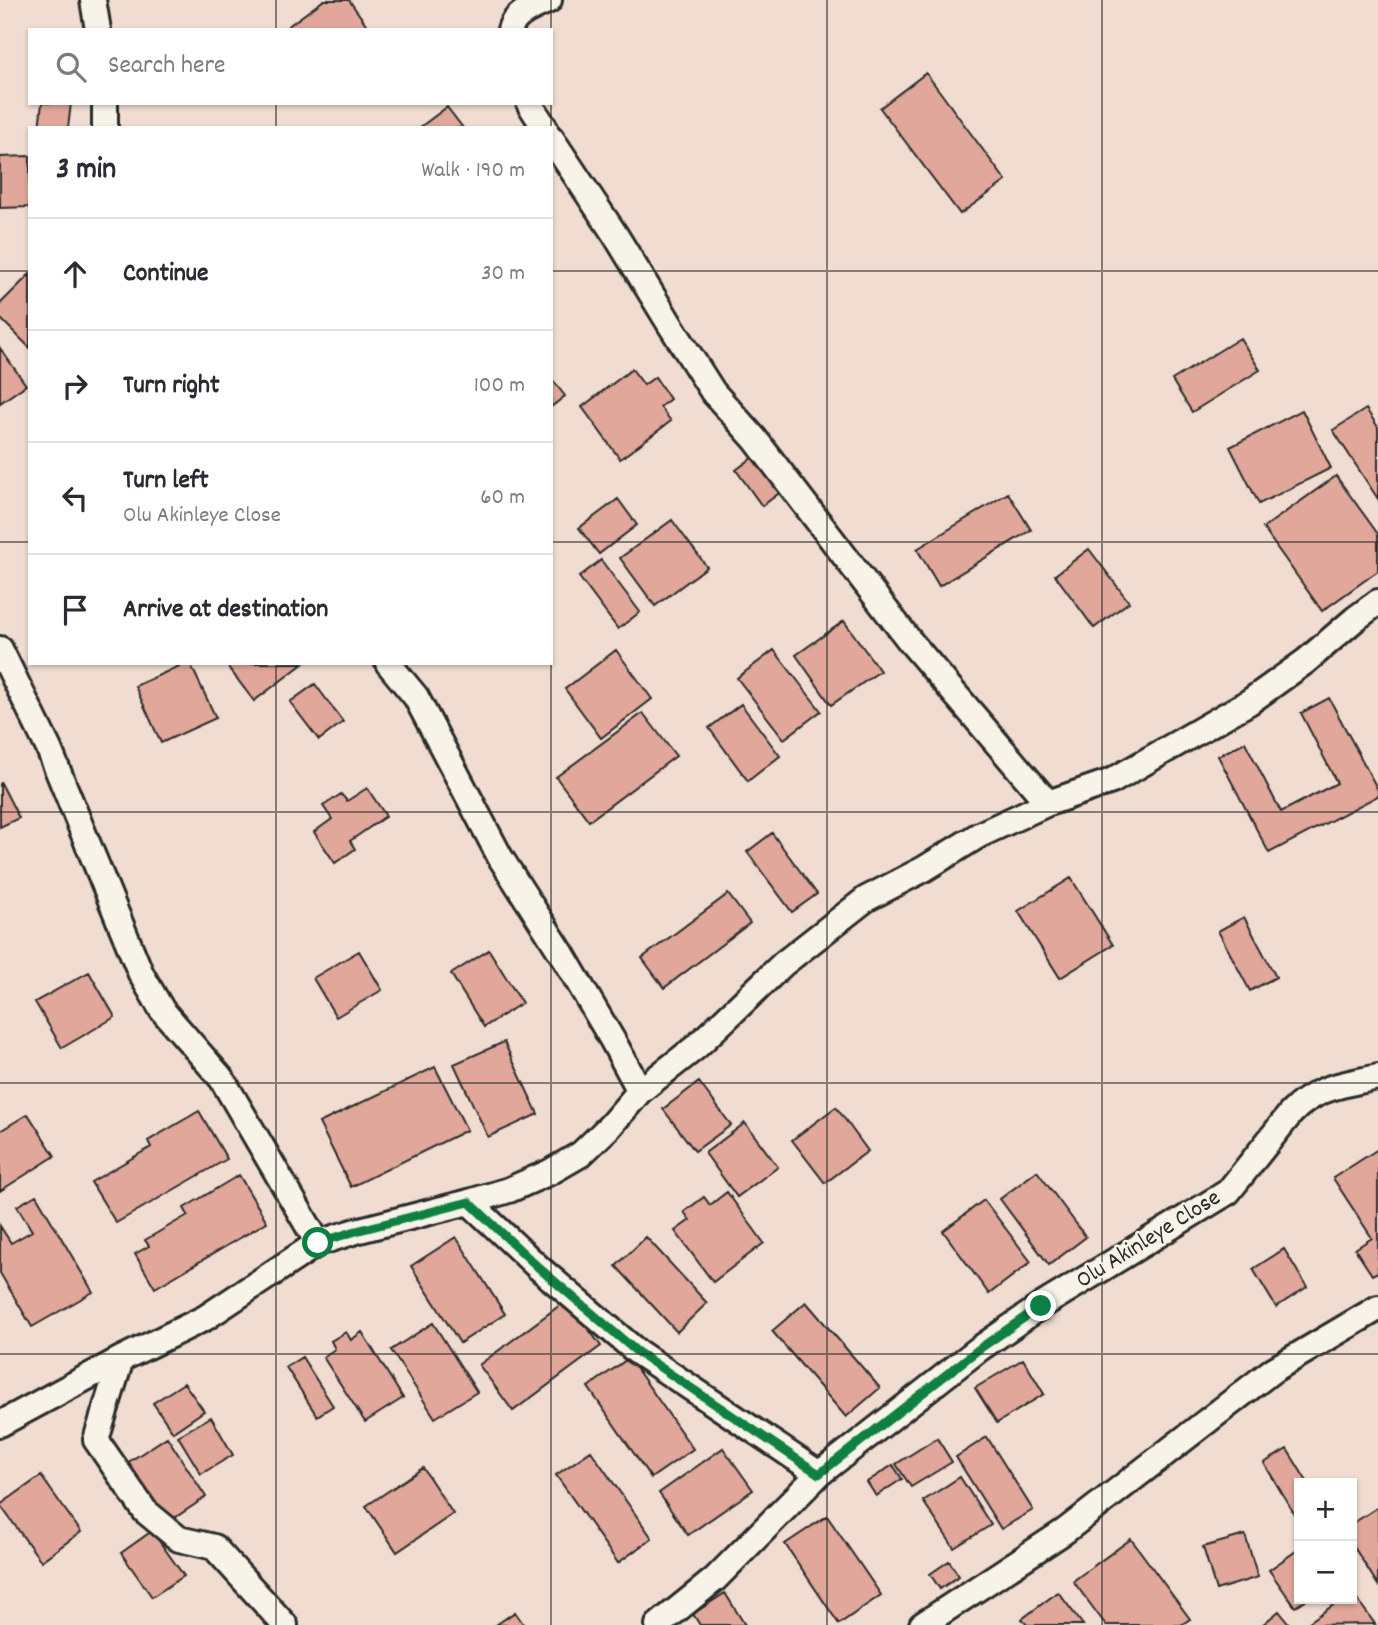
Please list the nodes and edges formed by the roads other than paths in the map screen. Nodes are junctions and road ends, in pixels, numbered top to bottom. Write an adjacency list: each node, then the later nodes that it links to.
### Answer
1 (93, 0): 3 (street)
2 (549, 0): 4 (street)
3 (97, 28)
4 (511, 28)
5 (105, 105): 7 (street)
6 (530, 105): 8 (street)
7 (105, 126)
8 (544, 126)
9 (553, 141): 13 (street)
10 (1378, 602): 13 (street)
11 (0, 649): 17 (street)
12 (390, 665): 15 (street)
13 (1048, 803): 15 (street)
14 (1378, 1077): 21 (street, Olu Akinleye Close)
15 (640, 1091): 16 (street)
16 (469, 1202): 17 (street); 21 (street)
17 (318, 1243): 19 (street)
18 (1378, 1308): 24 (street)
19 (121, 1359): 20 (street); 22 (street)
20 (2, 1419)
21 (819, 1474): 23 (street, Olu Akinleye Close)
22 (285, 1625)
23 (657, 1625)
24 (922, 1625)

